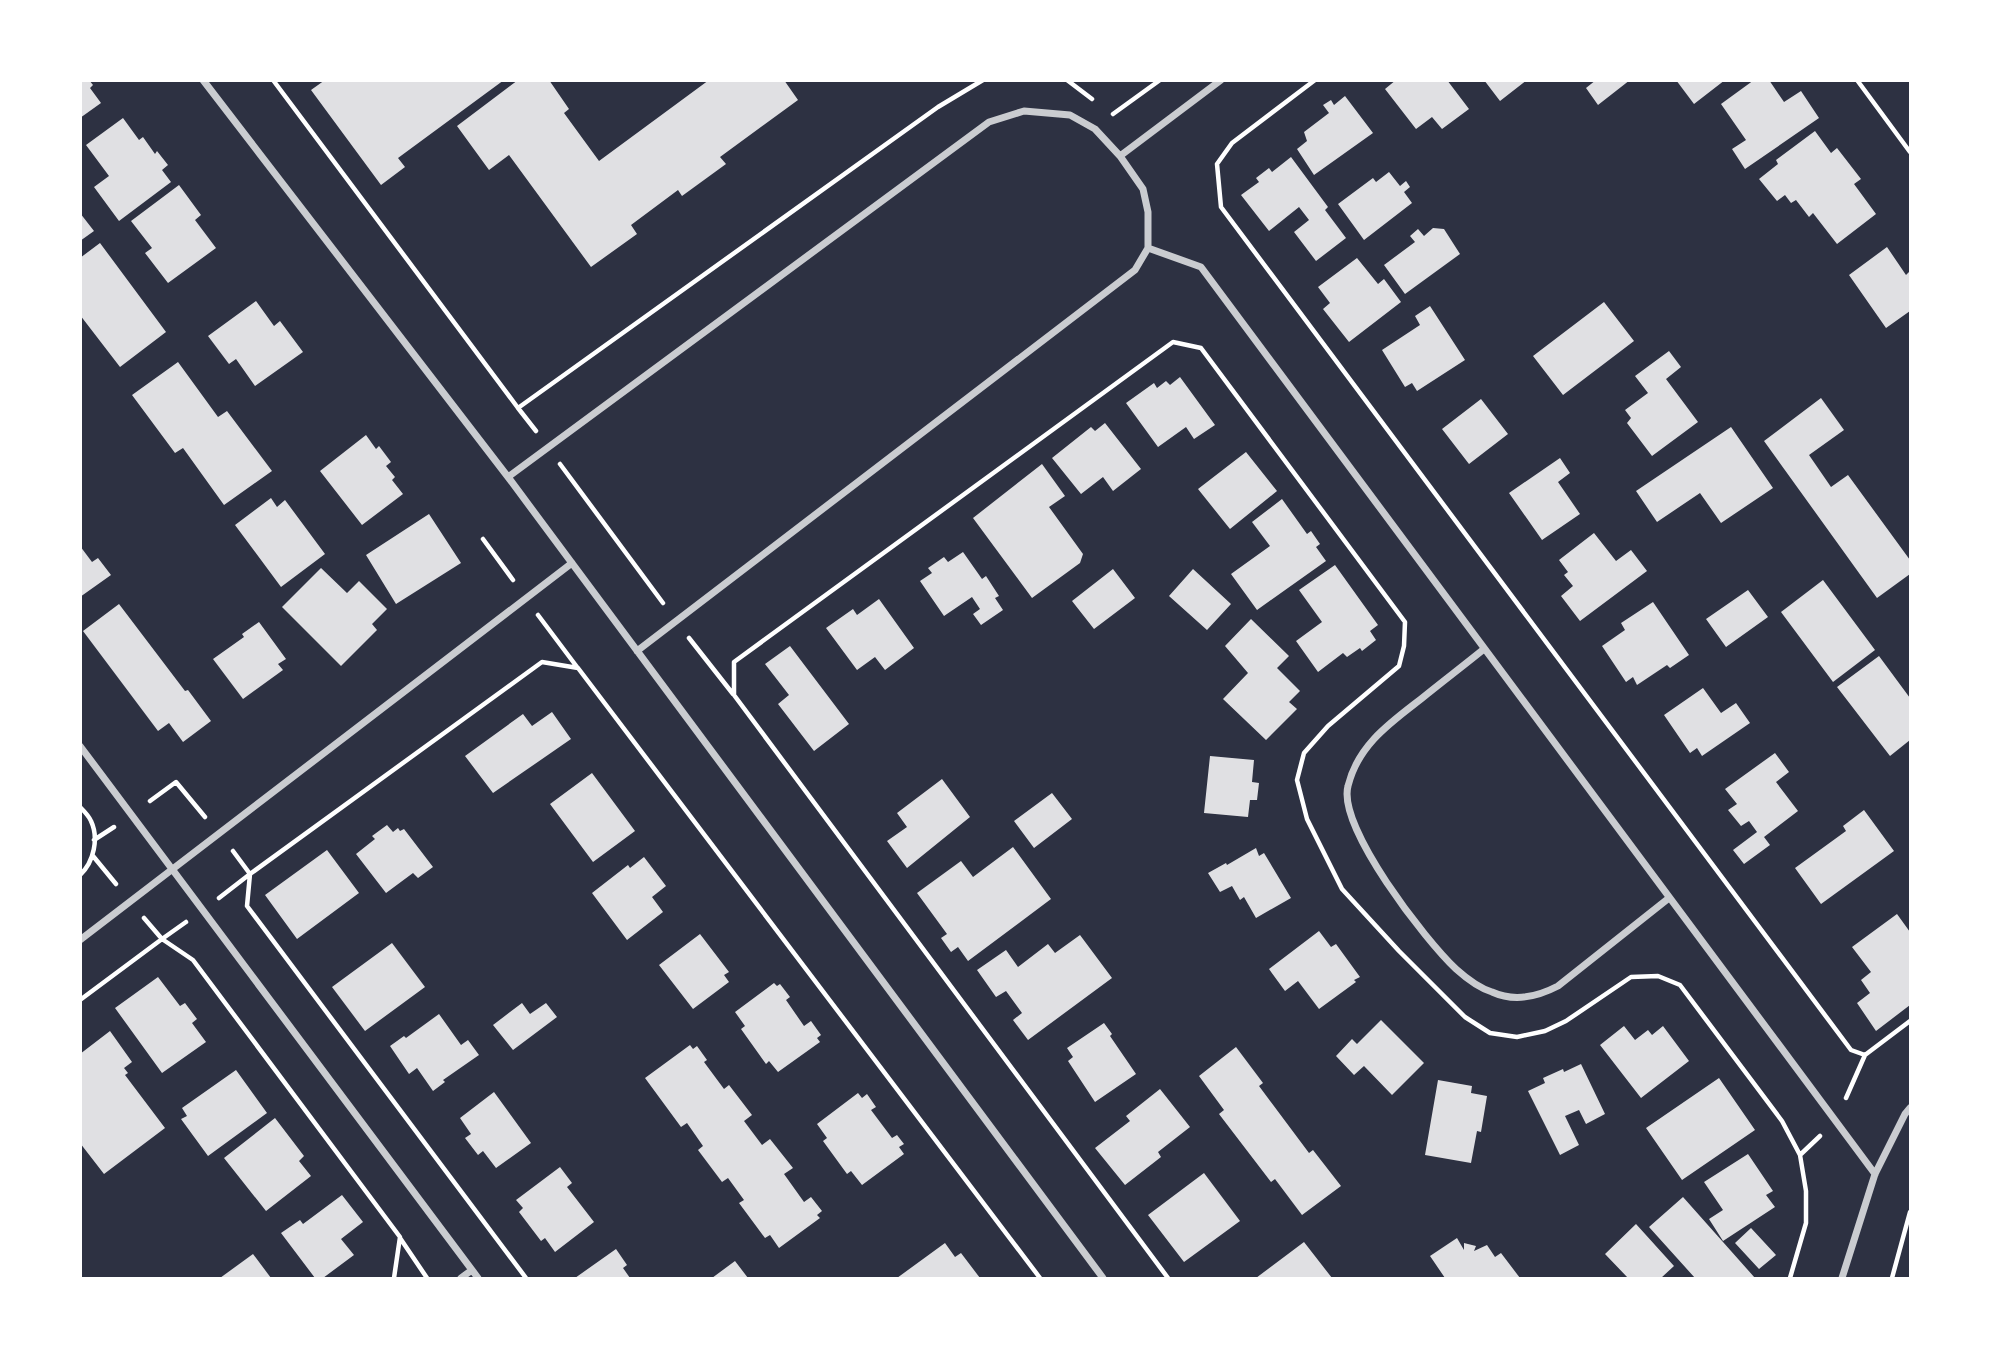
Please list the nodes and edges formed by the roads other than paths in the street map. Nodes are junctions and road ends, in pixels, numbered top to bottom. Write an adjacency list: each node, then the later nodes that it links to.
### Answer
1 (203, 80): 5 (street)
2 (1221, 80): 3 (street)
3 (1120, 156): 4 (street); 5 (street)
4 (1148, 248): 7 (street); 8 (street)
5 (508, 477): 6 (street)
6 (572, 563): 8 (street); 10 (street)
7 (1484, 649): 11 (street); 11 (street)
8 (637, 651): 18 (street)
9 (80, 746): 10 (street)
10 (174, 870): 12 (street); 15 (street)
11 (1669, 898): 14 (street)
12 (80, 940)
13 (1910, 1108): 14 (street)
14 (1875, 1174): 19 (street)
15 (472, 1270): 16 (street); 17 (street)
16 (461, 1279)
17 (478, 1279)
18 (1103, 1279)
19 (1842, 1279)

